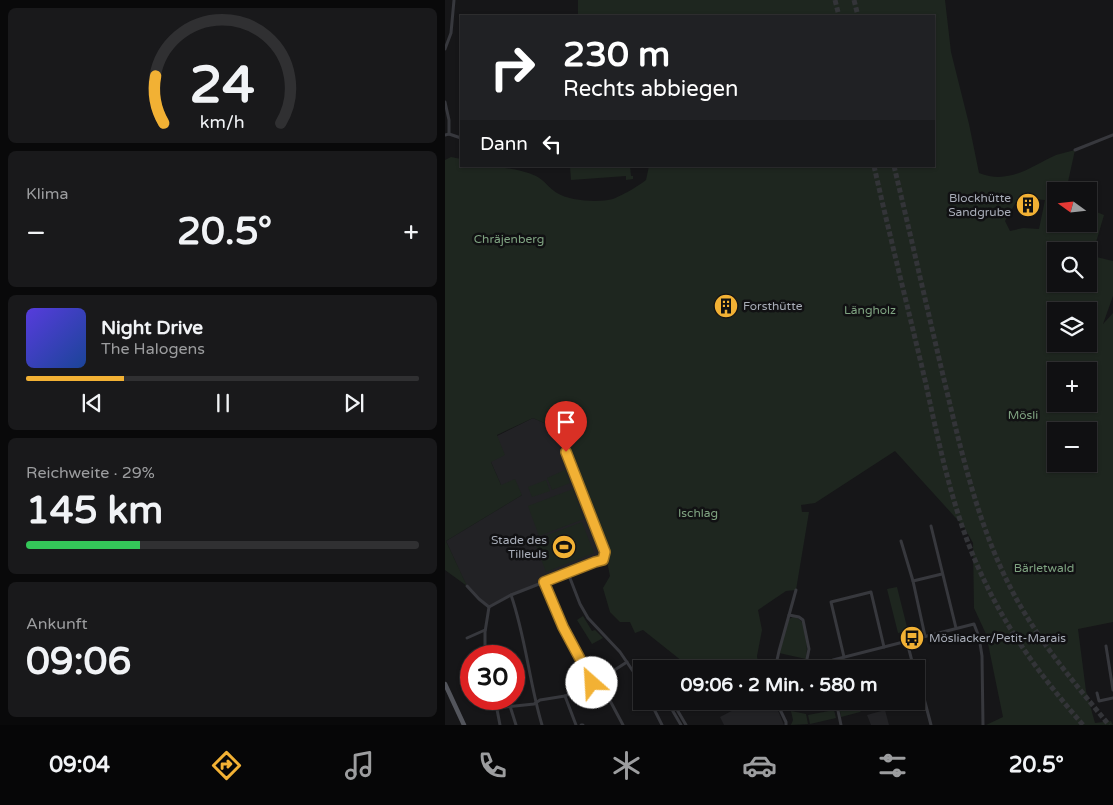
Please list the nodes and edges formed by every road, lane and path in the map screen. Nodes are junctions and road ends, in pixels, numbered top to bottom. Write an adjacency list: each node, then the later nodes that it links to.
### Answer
1 (454, 0): 2 (street)
2 (445, 49)
3 (445, 102): 4 (street)
4 (447, 134): 6 (street)
5 (1113, 134): 7 (street)
6 (460, 138)
7 (1075, 150)
8 (566, 452): 11 (street)
9 (931, 526): 12 (street)
10 (901, 542): 13 (street)
11 (568, 573): 14 (street); 33 (street)
12 (942, 574): 13 (street); 20 (street)
13 (913, 581): 22 (street)
14 (544, 582): 17 (street); 36 (street)
15 (467, 586): 18 (street)
16 (796, 590): 19 (street)
17 (511, 594): 18 (street); 43 (street)
18 (489, 607): 21 (street)
19 (789, 615): 29 (street); 30 (street)
20 (956, 628): 22 (street); 64 (street)
21 (486, 630): 23 (street); 25 (street)
22 (925, 636): 24 (street)
23 (467, 638)
24 (907, 642): 27 (street); 32 (street)
25 (485, 645)
26 (1107, 646): 38 (street)
27 (884, 647): 28 (street); 28 (street)
28 (844, 657): 31 (street)
29 (777, 660)
30 (807, 660)
31 (833, 660)
32 (912, 660)
33 (627, 662): 34 (street); 35 (street)
34 (633, 671)
35 (599, 680): 36 (street); 57 (street)
36 (593, 683): 40 (street)
37 (445, 684): 52 (main road)
38 (1113, 690)
39 (1097, 693): 41 (street)
40 (565, 696): 43 (street); 56 (street)
41 (1113, 698)
42 (925, 702): 63 (street)
43 (537, 703): 44 (street); 55 (street)
44 (525, 704)
45 (497, 710): 53 (street)
46 (511, 710): 54 (street)
47 (655, 710): 58 (street)
48 (672, 710): 59 (street)
49 (677, 710): 60 (street)
50 (780, 710): 61 (street)
51 (838, 710): 62 (street)
52 (464, 725)
53 (500, 725)
54 (516, 725)
55 (542, 725)
56 (576, 725)
57 (623, 725)
58 (662, 725)
59 (681, 725)
60 (686, 725)
61 (786, 725)
62 (841, 725)
63 (931, 725)
64 (983, 725)

